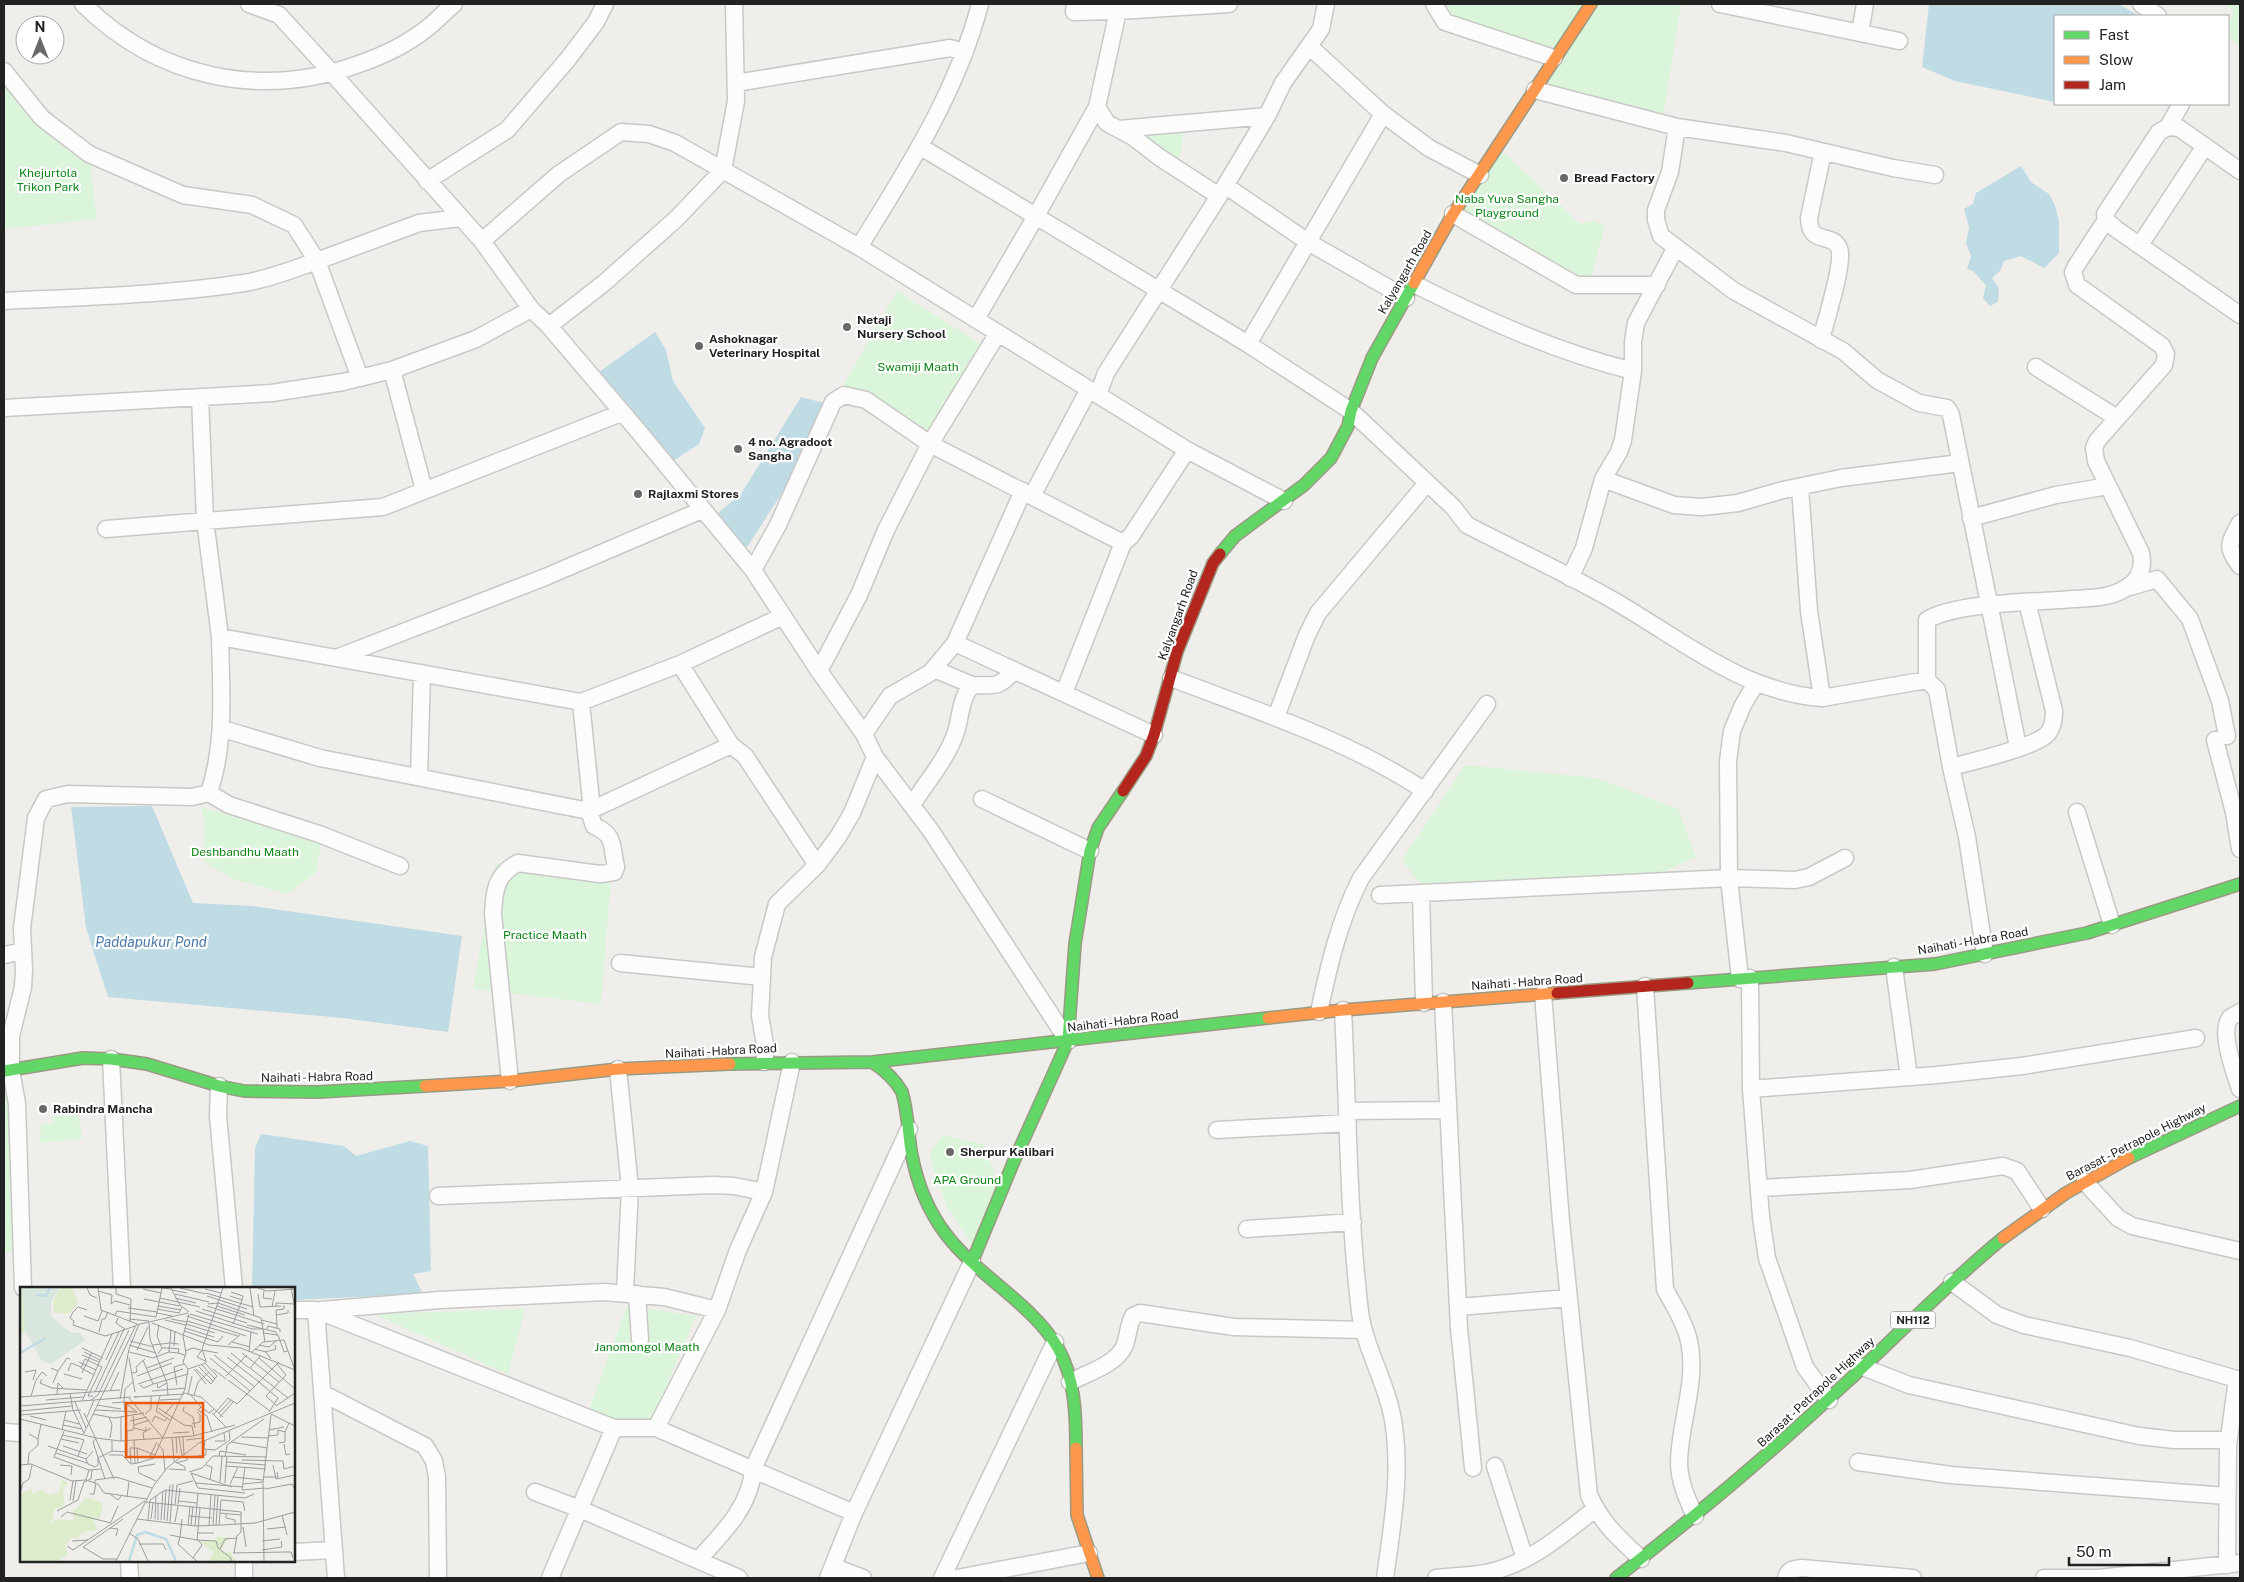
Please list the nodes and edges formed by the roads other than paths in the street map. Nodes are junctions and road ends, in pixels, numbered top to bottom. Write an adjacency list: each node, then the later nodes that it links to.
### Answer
1 (83, 4): 24 (street)
2 (249, 4): 15 (street)
3 (454, 4): 24 (street)
4 (605, 4): 41 (street)
5 (734, 4): 25 (street)
6 (980, 4): 21 (street)
7 (1075, 4): 16 (street)
8 (1229, 4): 16 (street)
9 (1326, 4): 20 (street)
10 (1434, 4): 22 (street)
11 (1591, 4): 22 (main road, Kalyangarh Road)
12 (1720, 4): 18 (street)
13 (1865, 4): 18 (street)
14 (2141, 4): 17 (street)
15 (279, 9): 24 (street)
16 (1118, 11): 28 (street)
17 (2157, 15)
18 (1860, 33): 19 (street)
19 (1899, 41)
20 (1309, 46): 29 (street); 30 (street)
21 (965, 52): 25 (street); 35 (street)
22 (1554, 58): 26 (main road, Kalyangarh Road)
23 (4, 71): 52 (street)
24 (333, 74): 41 (street)
25 (736, 82): 37 (street)
26 (1535, 90): 31 (street); 39 (main road, Kalyangarh Road)
27 (2180, 105): 32 (street)
28 (1097, 107): 33 (street); 44 (street)
29 (1383, 114): 39 (street); 48 (street)
30 (1267, 116): 33 (street); 42 (street)
31 (1677, 127): 36 (street); 51 (street)
32 (2168, 127): 34 (street); 46 (street)
33 (1119, 129): 42 (street)
34 (2205, 146): 38 (street); 49 (street)
35 (921, 147): 44 (street); 50 (street)
36 (1823, 152): 40 (street); 63 (street)
37 (723, 170): 47 (street); 50 (street); 61 (street)
38 (2240, 171)
39 (1480, 174): 43 (main road, Kalyangarh Road)
40 (1934, 175)
41 (426, 181): 45 (street)
42 (1223, 191): 48 (street); 55 (street)
43 (1453, 214): 53 (main road, Kalyangarh Road); 54 (street)
44 (1036, 216): 55 (street); 60 (street)
45 (460, 218): 47 (street); 52 (street)
46 (2106, 220): 49 (street); 74 (street)
47 (482, 242): 58 (street)
48 (1308, 242): 56 (street); 64 (street)
49 (2140, 245): 59 (street)
50 (859, 246): 60 (street)
51 (1676, 247): 54 (street); 63 (street)
52 (317, 261): 57 (street); 68 (street)
53 (1414, 284): 56 (main road, Kalyangarh Road); 67 (street)
54 (1657, 285): 67 (street)
55 (1159, 290): 64 (street); 69 (street)
56 (1406, 298): 72 (main road, Kalyangarh Road)
57 (4, 301)
58 (531, 309): 61 (street); 66 (street)
59 (2240, 315)
60 (976, 319): 62 (street)
61 (548, 326): 73 (street)
62 (998, 332): 69 (street); 75 (street)
63 (1821, 340): 77 (street)
64 (1248, 344): 72 (street)
65 (2036, 367): 74 (street)
66 (392, 370): 68 (street); 82 (street)
67 (1633, 371): 78 (street)
68 (360, 378): 70 (street)
69 (1094, 392): 76 (street); 83 (street)
70 (200, 398): 71 (street); 87 (street)
71 (4, 408)
72 (1351, 410): 79 (street); 84 (main road, Kalyangarh Road)
73 (622, 413): 82 (street); 85 (street)
74 (2117, 418): 81 (street)
75 (930, 444): 83 (street); 92 (street); 104 (street)
76 (1187, 450): 84 (street); 90 (street)
77 (1960, 463): 80 (street); 86 (street)
78 (1603, 479): 80 (street); 93 (street)
79 (1427, 483): 93 (street); 114 (street)
80 (1800, 486): 111 (street)
81 (2108, 486): 86 (street); 94 (street)
82 (424, 490): 87 (street)
83 (1028, 494): 90 (street); 99 (street)
84 (1284, 501): 106 (main road, Kalyangarh Road)
85 (702, 510): 92 (street); 100 (street)
86 (1971, 518): 96 (street)
87 (205, 520): 89 (street); 98 (street)
88 (2240, 523): 91 (street)
89 (106, 529)
90 (1123, 543): 110 (street)
91 (2240, 566)
92 (753, 570): 97 (street)
93 (1570, 578): 108 (street)
94 (2127, 588): 95 (street); 129 (street)
95 (2027, 602): 96 (street); 119 (street)
96 (1988, 605): 107 (street); 119 (street)
97 (782, 616): 101 (street); 104 (street)
98 (220, 637): 100 (street); 115 (street)
99 (956, 643): 102 (street); 103 (street)
100 (336, 658): 105 (street)
101 (680, 664): 112 (street); 118 (street)
102 (934, 668): 109 (street); 116 (street)
103 (1014, 670): 109 (street); 110 (street)
104 (819, 671): 116 (street)
105 (422, 673): 112 (street); 122 (street)
106 (1171, 678): 114 (street); 117 (main road, Kalyangarh Road)
107 (1927, 680): 111 (street); 121 (street)
108 (1756, 683): 111 (street); 134 (street)
109 (972, 685): 126 (street)
110 (1064, 693): 117 (street)
111 (1822, 698)
112 (581, 702): 127 (street)
113 (1487, 704): 123 (street)
114 (1276, 718): 123 (street)
115 (222, 730): 122 (street); 124 (street)
116 (864, 734): 120 (street)
117 (1154, 736): 130 (main road, Kalyangarh Road)
118 (731, 745): 127 (street); 132 (street)
119 (2018, 747): 121 (street)
120 (875, 757): 126 (street); 132 (street)
121 (1951, 767): 140 (street)
122 (419, 777): 127 (street)
123 (1426, 791): 151 (street)
124 (209, 793): 133 (street); 139 (street)
125 (982, 799): 130 (street)
126 (912, 805): 154 (street)
127 (589, 811): 162 (street)
128 (2077, 812): 138 (street)
129 (2240, 849)
130 (1090, 851): 154 (main road, Kalyangarh Road)
131 (1845, 858): 134 (street)
132 (817, 865): 144 (street)
133 (400, 866)
134 (1729, 878): 136 (street); 145 (street)
135 (2240, 884): 138 (main road, Naihati - Habra Road)
136 (1421, 894): 137 (street); 149 (street)
137 (1380, 895)
138 (2112, 925): 140 (main road, Naihati - Habra Road)
139 (24, 951): 141 (street); 160 (street)
140 (1985, 954): 143 (main road, Naihati - Habra Road)
141 (4, 955)
142 (620, 963): 144 (street)
143 (1894, 967): 145 (main road, Naihati - Habra Road); 161 (street)
144 (762, 977): 156 (street)
145 (1745, 978): 146 (main road, Naihati - Habra Road); 164 (street)
146 (1645, 986): 147 (main road, Naihati - Habra Road); 213 (street)
147 (1543, 994): 148 (main road, Naihati - Habra Road); 186 (street)
148 (1443, 1002): 149 (main road, Naihati - Habra Road); 167 (street)
149 (1424, 1003): 150 (main road, Naihati - Habra Road)
150 (1343, 1010): 151 (main road, Naihati - Habra Road); 168 (street)
151 (1319, 1012): 154 (main road, Naihati - Habra Road)
152 (2240, 1012): 165 (street)
153 (2196, 1038): 161 (street)
154 (1068, 1041): 158 (main road, Naihati - Habra Road); 180 (main road)
155 (111, 1060): 160 (main road, Naihati - Habra Road); 163 (main road, Naihati - Habra Road); 183 (street)
156 (764, 1062): 157 (main road, Naihati - Habra Road); 159 (main road, Naihati - Habra Road)
157 (792, 1062): 158 (main road, Naihati - Habra Road); 174 (street)
158 (872, 1062): 169 (main road)
159 (618, 1069): 162 (main road, Naihati - Habra Road); 172 (street)
160 (8, 1070): 182 (street)
161 (1909, 1077): 164 (street)
162 (510, 1081): 163 (main road, Naihati - Habra Road)
163 (219, 1086): 184 (street)
164 (1751, 1089): 173 (street)
165 (2240, 1089)
166 (2240, 1106): 171 (main road, Barasat - Petrapole Highway / NH112)
167 (1448, 1110): 168 (street); 187 (street)
168 (1348, 1117): 170 (street); 177 (street)
169 (909, 1130): 180 (main road); 207 (street)
170 (1217, 1130)
171 (2085, 1182): 176 (main road, Barasat - Petrapole Highway / NH112); 179 (street)
172 (630, 1188): 174 (street); 175 (street); 185 (street)
173 (1759, 1188): 176 (street); 198 (street)
174 (764, 1192): 190 (street)
175 (438, 1196)
176 (2042, 1209): 181 (main road, Barasat - Petrapole Highway / NH112)
177 (1353, 1222): 178 (street); 191 (street)
178 (1247, 1229)
179 (2240, 1251)
180 (972, 1262): 193 (main road); 212 (street)
181 (1952, 1282): 194 (main road, Barasat - Petrapole Highway / NH112); 195 (street)
182 (23, 1287)
183 (122, 1287)
184 (234, 1287)
185 (631, 1293): 189 (street); 190 (street); 192 (street)
186 (1569, 1298): 187 (street); 211 (street)
187 (1458, 1308): 206 (street)
188 (295, 1310): 189 (street)
189 (316, 1310): 197 (street); 199 (street)
190 (717, 1310): 200 (street)
191 (1364, 1330): 196 (street); 234 (street)
192 (640, 1339)
193 (1055, 1342): 196 (main road); 231 (street)
194 (1864, 1367): 198 (main road, Barasat - Petrapole Highway / NH112); 203 (street)
195 (2238, 1379): 203 (street)
196 (1070, 1382): 216 (main road)
197 (322, 1393): 214 (street); 227 (street)
198 (1828, 1400): 213 (main road, Barasat - Petrapole Highway / NH112)
199 (614, 1428): 200 (street); 210 (street)
200 (656, 1428): 207 (street)
201 (4, 1432): 202 (street)
202 (20, 1433)
203 (2228, 1440): 209 (street)
204 (1858, 1462): 209 (street)
205 (1495, 1466): 218 (street)
206 (1473, 1468)
207 (753, 1469): 212 (street); 217 (street)
208 (535, 1492): 210 (street)
209 (2228, 1496): 222 (street)
210 (580, 1509): 217 (street); 228 (street)
211 (1595, 1509): 218 (street); 219 (street)
212 (854, 1513): 223 (street)
213 (1695, 1516): 219 (main road, Barasat - Petrapole Highway / NH112)
214 (334, 1550): 215 (street); 226 (street)
215 (295, 1552)
216 (1089, 1553): 232 (street); 233 (main road)
217 (698, 1560): 229 (street)
218 (1525, 1560): 235 (street)
219 (1638, 1561): 236 (main road, Barasat - Petrapole Highway / NH112); 237 (street)
220 (129, 1562): 224 (street)
221 (244, 1562): 225 (street)
222 (2234, 1564): 241 (street)
223 (831, 1573): 230 (street)
224 (130, 1578)
225 (244, 1578)
226 (336, 1578)
227 (438, 1578)
228 (550, 1578)
229 (739, 1578)
230 (863, 1578)
231 (942, 1578)
232 (957, 1578)
233 (1098, 1578)
234 (1385, 1578)
235 (1436, 1578)
236 (1616, 1578)
237 (1644, 1578)
238 (1786, 1578): 239 (street)
239 (1913, 1578)
240 (2044, 1578): 241 (street)
241 (2058, 1578)

